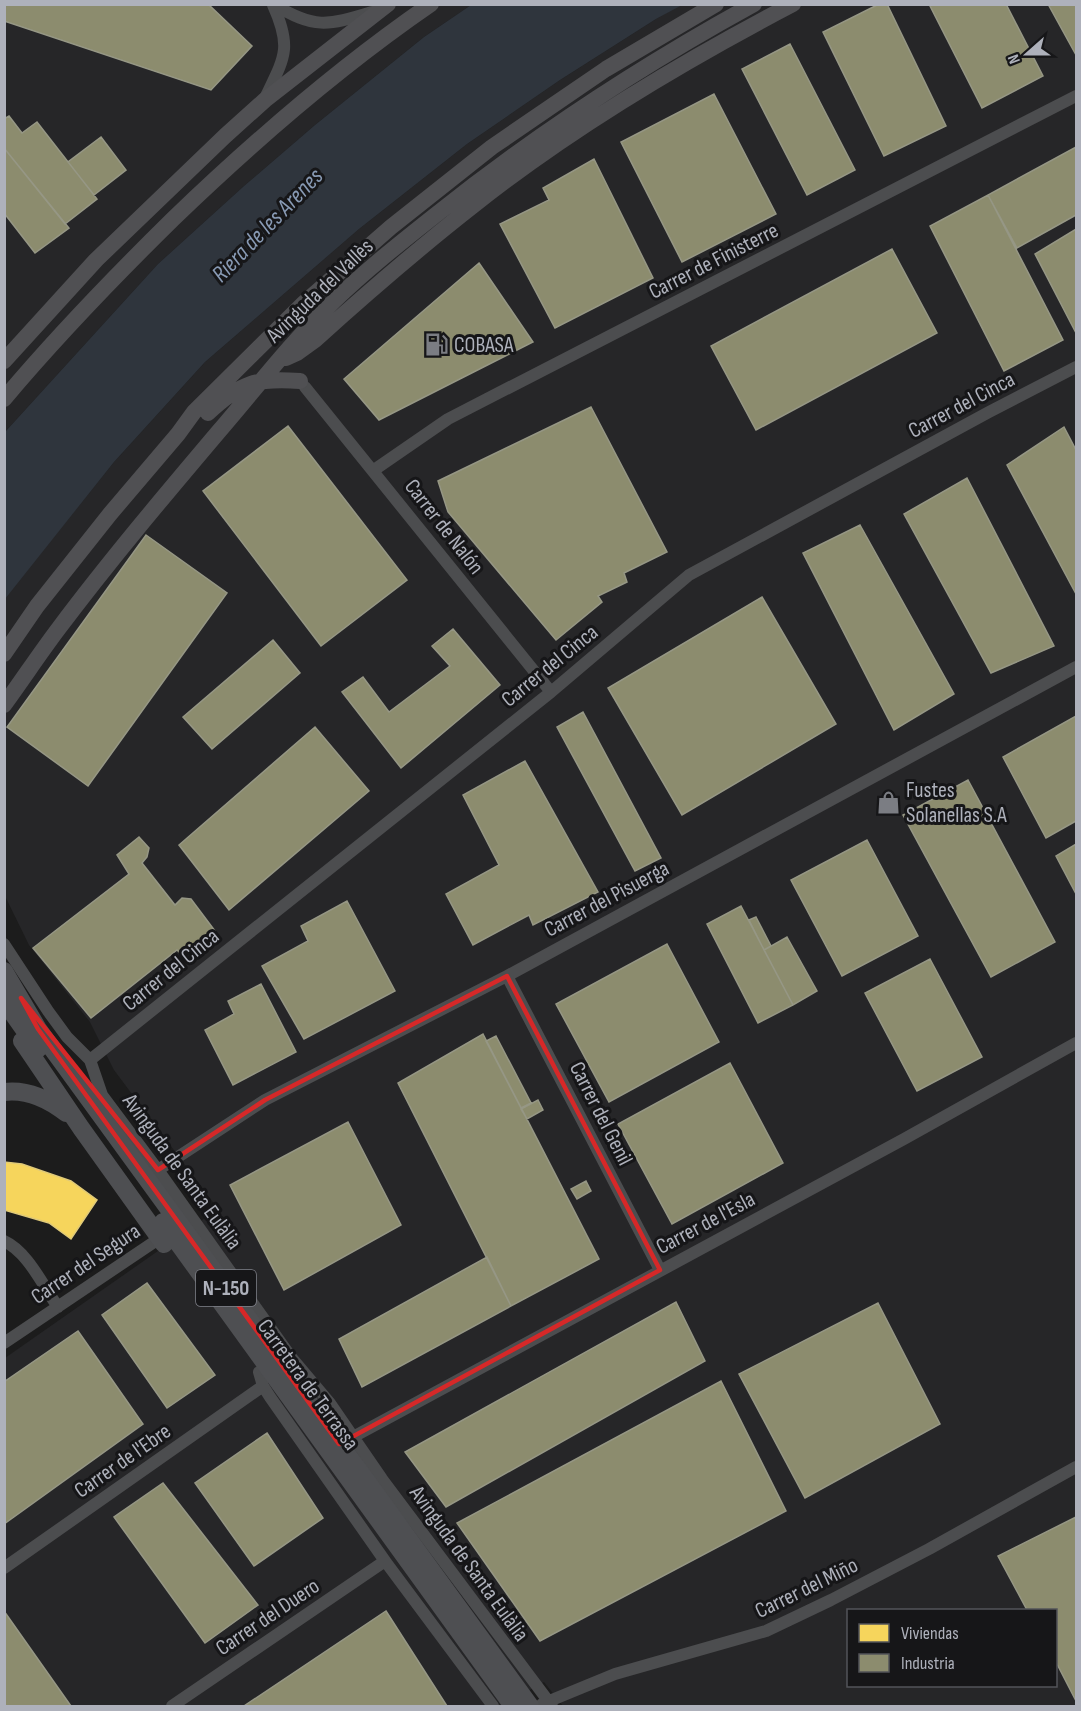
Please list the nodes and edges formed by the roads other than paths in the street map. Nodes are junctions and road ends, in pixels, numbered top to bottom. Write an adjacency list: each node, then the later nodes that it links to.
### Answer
1 (431, 4): 14 (main road)
2 (716, 4): 15 (main road, Avinguda del Vallès)
3 (754, 4): 9 (main road, Avinguda del Vallès)
4 (793, 4): 9 (main road)
5 (273, 5): 6 (street); 8 (street)
6 (383, 7): 8 (main road)
7 (1077, 96): 16 (street, Carrer de Finisterre)
8 (265, 100): 10 (main road)
9 (297, 346): 12 (main road, Avinguda del Vallès); 13 (main road)
10 (4, 361)
11 (1077, 367): 19 (street, Carrer del Cinca)
12 (259, 381): 13 (main road); 15 (main road); 20 (main road, Avinguda del Vallès)
13 (303, 384): 16 (street, Carrer de Nalón)
14 (4, 399)
15 (178, 434): 17 (main road, Avinguda del Vallès)
16 (374, 470): 19 (street, Carrer de Nalón)
17 (4, 654)
18 (1077, 667): 23 (street, Carrer del Pisuerga)
19 (551, 692): 27 (street, Carrer del Cinca)
20 (4, 705)
21 (4, 944): 27 (street, Avinguda de Santa Eulàlia)
22 (4, 971): 24 (main road, Carretera de Terrassa / N-150)
23 (507, 976): 31 (street, Carrer del Pisuerga); 34 (street, Carrer del Genil)
24 (13, 999): 29 (main road); 39 (main road, Carretera de Terrassa / N-150); 40 (main road, Carretera de Terrassa / N-150)
25 (4, 1007): 30 (main road)
26 (1077, 1043): 34 (street, Carrer de l'Esla)
27 (90, 1060): 29 (street, Avinguda de Santa Eulàlia)
28 (4, 1092): 30 (main road)
29 (102, 1095): 31 (street, Avinguda de Santa Eulàlia)
30 (75, 1119): 32 (main road)
31 (158, 1170): 37 (street, Avinguda de Santa Eulàlia)
32 (160, 1238): 35 (street, Carrer del Segura); 38 (main road)
33 (4, 1241): 35 (street)
34 (660, 1270): 41 (street, Carrer de l'Esla)
35 (58, 1306): 36 (street, Carrer del Segura)
36 (4, 1343)
37 (291, 1357): 40 (street, Carretera de Terrassa); 41 (street, Avinguda de Santa Eulàlia)
38 (261, 1379): 39 (main road); 43 (street); 44 (street, Carrer de l'Ebre)
39 (297, 1408): 45 (main road, Carretera de Terrassa / N-150)
40 (333, 1437): 45 (main road, Carretera de Terrassa / N-150)
41 (353, 1437): 46 (street, Avinguda de Santa Eulàlia)
42 (1077, 1467): 46 (street, Carrer del Miño)
43 (386, 1561): 47 (street, Carrer del Duero); 48 (street)
44 (4, 1568)
45 (429, 1580): 49 (main road, Carretera de Terrassa / N-150); 50 (main road, Carretera de Terrassa / N-150)
46 (546, 1705)
47 (172, 1707)
48 (493, 1707)
49 (513, 1707)
50 (530, 1707)

